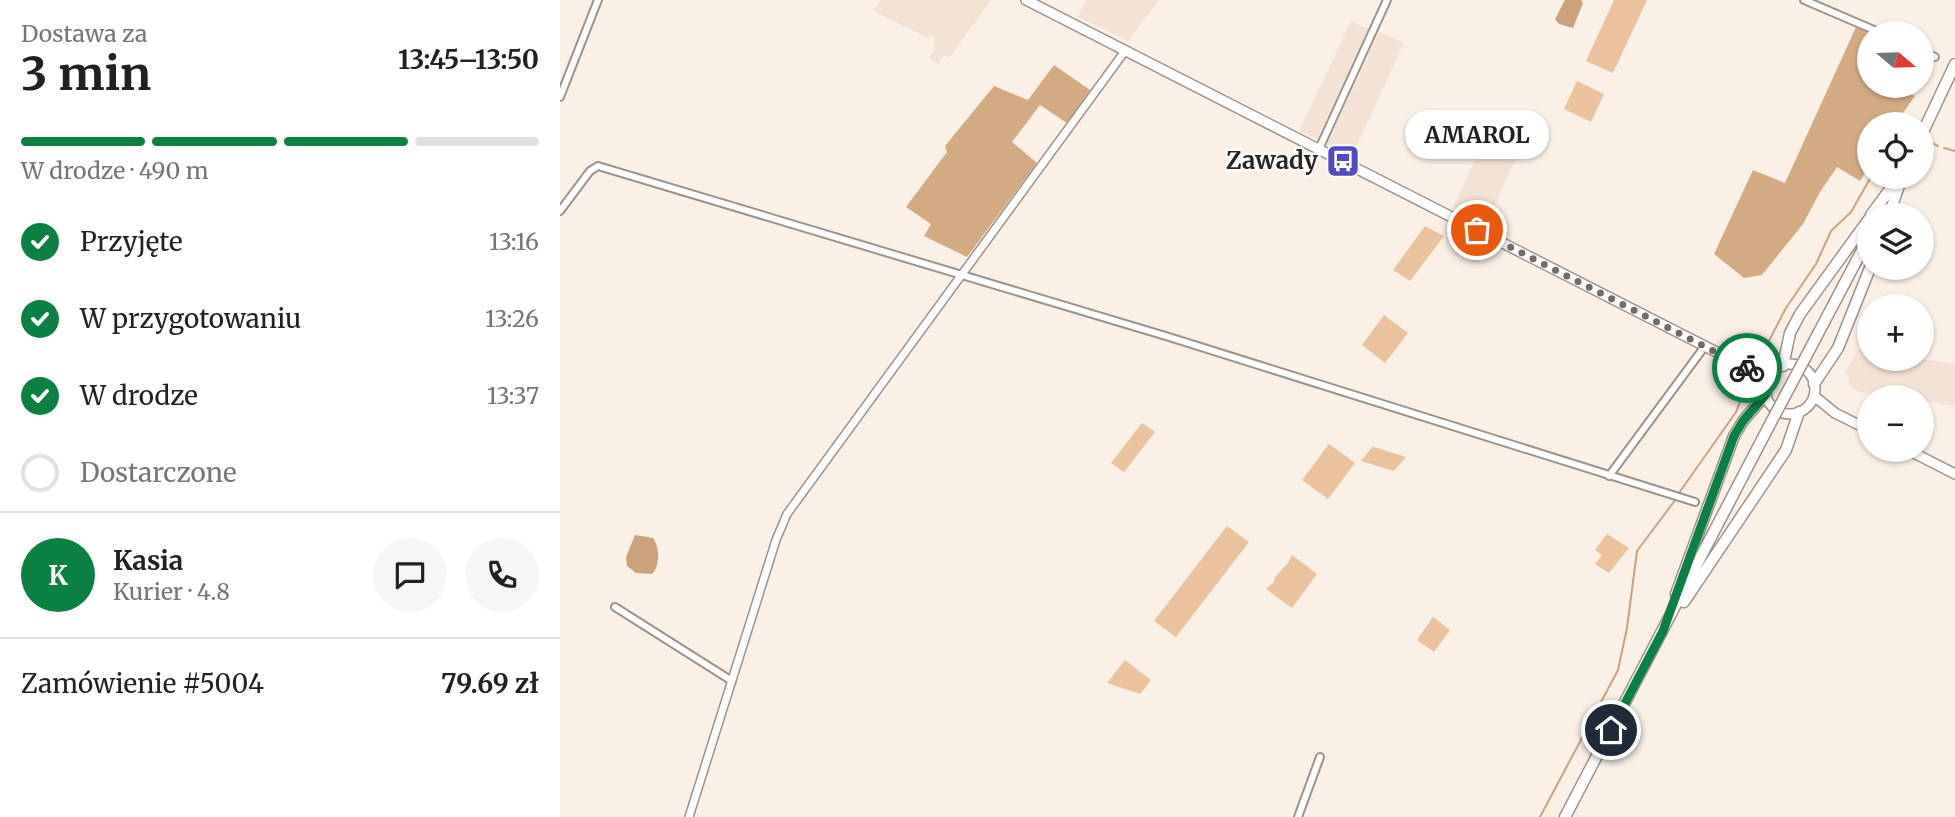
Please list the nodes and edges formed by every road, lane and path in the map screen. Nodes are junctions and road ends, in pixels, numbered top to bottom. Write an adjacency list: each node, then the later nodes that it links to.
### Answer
1 (598, 0): 8 (street)
2 (1026, 0): 6 (main road)
3 (1387, 0): 10 (street)
4 (1804, 0): 5 (street)
5 (1857, 23)
6 (1125, 51): 10 (main road); 16 (street)
7 (1955, 64): 9 (main road)
8 (560, 97)
9 (1932, 112)
10 (1319, 149): 18 (main road)
11 (1892, 189): 12 (main road)
12 (1881, 203)
13 (560, 211): 16 (street)
14 (1857, 235): 20 (main road)
15 (1857, 260): 33 (main road, bridge)
16 (960, 275): 30 (street); 34 (street)
17 (1866, 280): 21 (main road)
18 (1705, 346): 19 (main road); 30 (street)
19 (1740, 364): 20 (main road); 22 (main road)
20 (1778, 368): 21 (main road); 22 (main road)
21 (1814, 384): 23 (main road)
22 (1766, 390): 25 (main road); 33 (main road)
23 (1814, 396): 24 (main road); 26 (main road)
24 (1809, 406): 25 (main road); 26 (main road)
25 (1799, 412): 33 (main road)
26 (1835, 412): 27 (main road)
27 (1857, 424)
28 (1932, 462): 29 (main road)
29 (1955, 474)
30 (1609, 475): 31 (street)
31 (1695, 502)
32 (615, 607): 34 (street)
33 (1663, 631): 38 (main road)
34 (732, 681): 36 (street)
35 (1320, 757): 37 (street)
36 (689, 817)
37 (1298, 817)
38 (1565, 817)

